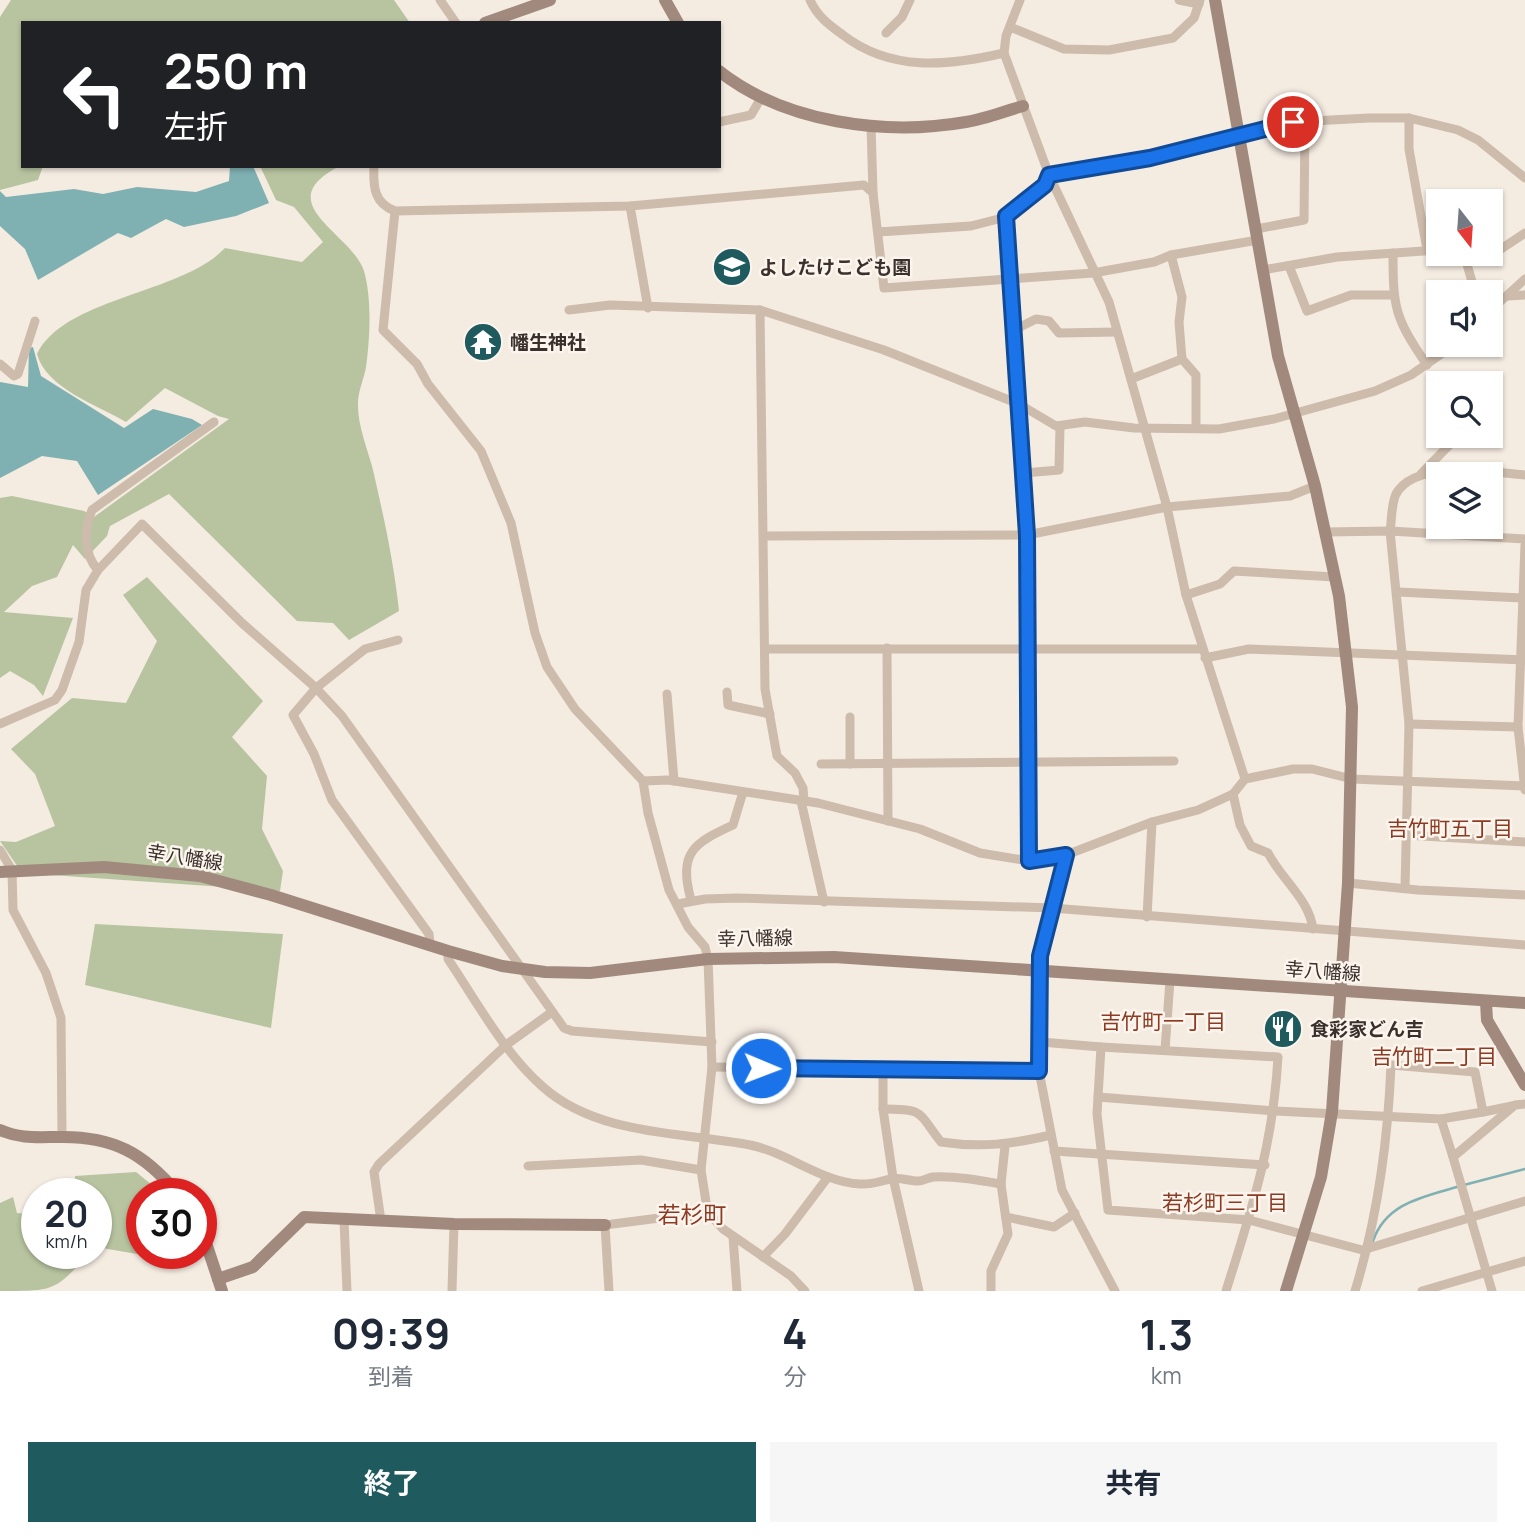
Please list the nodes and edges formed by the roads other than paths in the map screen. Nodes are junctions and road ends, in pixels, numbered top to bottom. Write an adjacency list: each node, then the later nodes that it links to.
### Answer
1 (550, 0): 10 (street)
2 (665, 0): 12 (street)
3 (810, 0): 15 (street)
4 (910, 0): 14 (street)
5 (1020, 0): 13 (street)
6 (1179, 0): 9 (street)
7 (1215, 1): 23 (street)
8 (446, 2): 11 (street)
9 (1199, 2): 13 (street)
10 (512, 18)
11 (455, 21)
12 (677, 21)
13 (1010, 27): 15 (street)
14 (886, 33)
15 (1004, 52): 18 (street)
16 (721, 72): 17 (street)
17 (761, 98): 20 (street); 22 (street)
18 (1023, 106): 22 (street); 25 (street)
19 (1409, 118): 21 (street); 26 (street); 34 (street)
20 (721, 122)
21 (1305, 122): 23 (street); 33 (street)
22 (871, 125): 27 (street)
23 (1239, 134): 25 (street); 33 (street)
24 (373, 168): 29 (street)
25 (1049, 175): 30 (street); 41 (street)
26 (1525, 178)
27 (873, 193): 28 (street); 31 (street)
28 (630, 206): 29 (street); 48 (street)
29 (395, 211): 105 (street)
30 (1006, 216): 31 (street); 42 (street)
31 (877, 232): 42 (street)
32 (1525, 233): 35 (street)
33 (1257, 234): 38 (street); 40 (street)
34 (1426, 244)
35 (1503, 247)
36 (1426, 250): 37 (street)
37 (1393, 253): 39 (street); 44 (street)
38 (1171, 255): 41 (street); 55 (street)
39 (1289, 266): 40 (street); 44 (street)
40 (1263, 270): 60 (street)
41 (1093, 273): 42 (street); 53 (street)
42 (1011, 279): 52 (street)
43 (1525, 279): 46 (street)
44 (1393, 295): 57 (street)
45 (1525, 295): 46 (street)
46 (1508, 296): 47 (street)
47 (1503, 300)
48 (648, 308): 49 (street); 50 (street)
49 (569, 310)
50 (760, 310): 59 (street); 74 (street)
51 (34, 321): 56 (street)
52 (1014, 330): 53 (street); 59 (street)
53 (1117, 332): 58 (street)
54 (1438, 357): 57 (street)
55 (1182, 359): 58 (street); 64 (street)
56 (0, 364)
57 (1427, 365): 60 (street)
58 (1131, 379): 63 (street)
59 (1019, 404): 62 (street); 66 (street)
60 (1293, 415): 64 (street); 69 (street)
61 (214, 422): 77 (street)
62 (1060, 426): 63 (street); 66 (street)
63 (1146, 428): 64 (street); 70 (street)
64 (1196, 428)
65 (1447, 448): 67 (street)
66 (1024, 472): 73 (street)
67 (1421, 475): 68 (street); 71 (street)
68 (1525, 475)
69 (1315, 486): 70 (street); 72 (street)
70 (1167, 507): 73 (street); 80 (street)
71 (1390, 531): 72 (street); 75 (street); 79 (street)
72 (1326, 532): 78 (street)
73 (1027, 535): 74 (street); 85 (street)
74 (765, 536): 83 (street)
75 (1525, 539)
76 (1525, 545): 81 (street)
77 (98, 570): 90 (street); 95 (street)
78 (1335, 577): 80 (street); 86 (street)
79 (1398, 592): 81 (street); 88 (street)
80 (1186, 595): 87 (street)
81 (1522, 598): 89 (street)
82 (398, 640): 90 (street)
83 (765, 649): 84 (street); 93 (street)
84 (887, 649): 85 (street); 102 (street)
85 (1029, 650): 87 (street); 99 (street)
86 (1347, 653): 87 (street); 88 (street); 104 (street)
87 (1204, 654): 103 (street)
88 (1404, 657): 89 (street); 96 (street)
89 (1523, 660): 97 (street)
90 (316, 688): 131 (street); 135 (street)
91 (727, 692): 93 (street)
92 (667, 694): 106 (street)
93 (770, 714): 112 (street)
94 (850, 717): 101 (street)
95 (0, 724)
96 (1409, 724): 97 (street); 107 (street)
97 (1518, 727): 108 (street)
98 (1174, 761): 99 (street)
99 (1029, 762): 102 (street); 119 (street)
100 (821, 764): 101 (street)
101 (850, 764): 102 (street)
102 (887, 765): 113 (street)
103 (1245, 779): 104 (street); 111 (street)
104 (1352, 779): 107 (street); 121 (street)
105 (643, 781): 106 (street); 126 (street)
106 (674, 781): 109 (street)
107 (1410, 781): 108 (street); 115 (street)
108 (1525, 786): 110 (street)
109 (743, 792): 112 (street); 124 (street)
110 (1525, 792)
111 (1233, 794): 114 (street); 129 (street)
112 (803, 801): 113 (street); 125 (street)
113 (888, 821): 119 (street)
114 (1152, 822): 118 (street); 128 (street)
115 (1406, 835): 116 (street); 122 (street)
116 (1525, 842)
117 (0, 850): 120 (street)
118 (1066, 855): 119 (street); 127 (street)
119 (1029, 861)
120 (6, 871): 131 (street, 幸八幡線); 161 (street)
121 (1348, 883): 122 (street); 130 (street)
122 (1405, 888): 123 (street)
123 (1525, 895)
124 (691, 900): 125 (street); 126 (street)
125 (824, 901): 127 (street)
126 (678, 904): 134 (street)
127 (1052, 908): 128 (street); 136 (street)
128 (1147, 917): 129 (street)
129 (1314, 929): 130 (street)
130 (1343, 931): 132 (street); 138 (street)
131 (430, 945): 133 (street, 幸八幡線)
132 (1525, 945)
133 (448, 951): 135 (street, 幸八幡線); 144 (street)
134 (708, 959): 135 (street, 幸八幡線); 136 (street, 幸八幡線); 142 (street)
135 (523, 969): 141 (street)
136 (1042, 971): 137 (street, 幸八幡線); 143 (street)
137 (1170, 980): 138 (street, 幸八幡線); 146 (street)
138 (1342, 992): 139 (street, 幸八幡線); 155 (street)
139 (1486, 1002): 140 (street, 幸八幡線); 150 (street)
140 (1525, 1003)
141 (552, 1012): 142 (street); 144 (street)
142 (712, 1042): 147 (street)
143 (1041, 1042): 145 (street); 149 (street)
144 (506, 1045): 162 (street); 181 (street)
145 (1101, 1046): 146 (street); 151 (street)
146 (1165, 1050): 154 (street)
147 (712, 1067): 148 (street); 162 (street)
148 (883, 1070): 149 (street); 153 (street)
149 (1039, 1071): 160 (street)
150 (1524, 1080)
151 (1098, 1097): 154 (street); 165 (street)
152 (1520, 1104): 156 (street); 166 (street)
153 (883, 1109): 163 (street); 172 (street)
154 (1275, 1111): 155 (street); 167 (street)
155 (1332, 1112): 157 (street); 184 (street)
156 (1483, 1112): 157 (street); 158 (street)
157 (1389, 1118): 158 (street); 186 (street)
158 (1441, 1119): 166 (street)
159 (0, 1130): 161 (street)
160 (1051, 1135): 163 (street); 164 (street)
161 (62, 1137): 171 (street)
162 (705, 1139): 169 (street); 170 (street)
163 (1005, 1146): 173 (street)
164 (1054, 1151): 165 (street); 175 (street)
165 (1103, 1153): 167 (street); 180 (street)
166 (1453, 1157): 177 (street)
167 (1265, 1165): 180 (street)
168 (528, 1166): 169 (street)
169 (701, 1170): 178 (street)
170 (828, 1177): 172 (street); 187 (street)
171 (165, 1178)
172 (893, 1178): 173 (street); 197 (street)
173 (1001, 1184): 176 (street)
174 (1525, 1201): 177 (street)
175 (1075, 1213): 176 (street); 199 (street)
176 (1006, 1217): 198 (street)
177 (1469, 1217): 186 (street); 189 (street)
178 (713, 1219): 183 (street); 185 (street)
179 (344, 1220): 181 (street); 190 (street); 192 (street)
180 (1249, 1220): 184 (street); 200 (street)
181 (381, 1221): 182 (street)
182 (454, 1224): 183 (street); 193 (street)
183 (605, 1225): 194 (street)
184 (1304, 1232): 186 (street); 201 (street)
185 (733, 1237): 187 (street); 195 (street)
186 (1366, 1250): 202 (street)
187 (764, 1257): 196 (street)
188 (1525, 1261): 189 (street)
189 (1486, 1272): 191 (street); 204 (street)
190 (220, 1285)
191 (1437, 1289): 203 (street)
192 (347, 1291)
193 (452, 1291)
194 (609, 1291)
195 (737, 1291)
196 (806, 1291)
197 (919, 1291)
198 (991, 1291)
199 (1115, 1291)
200 (1226, 1291)
201 (1286, 1291)
202 (1355, 1291)
203 (1422, 1291)
204 (1492, 1291)

